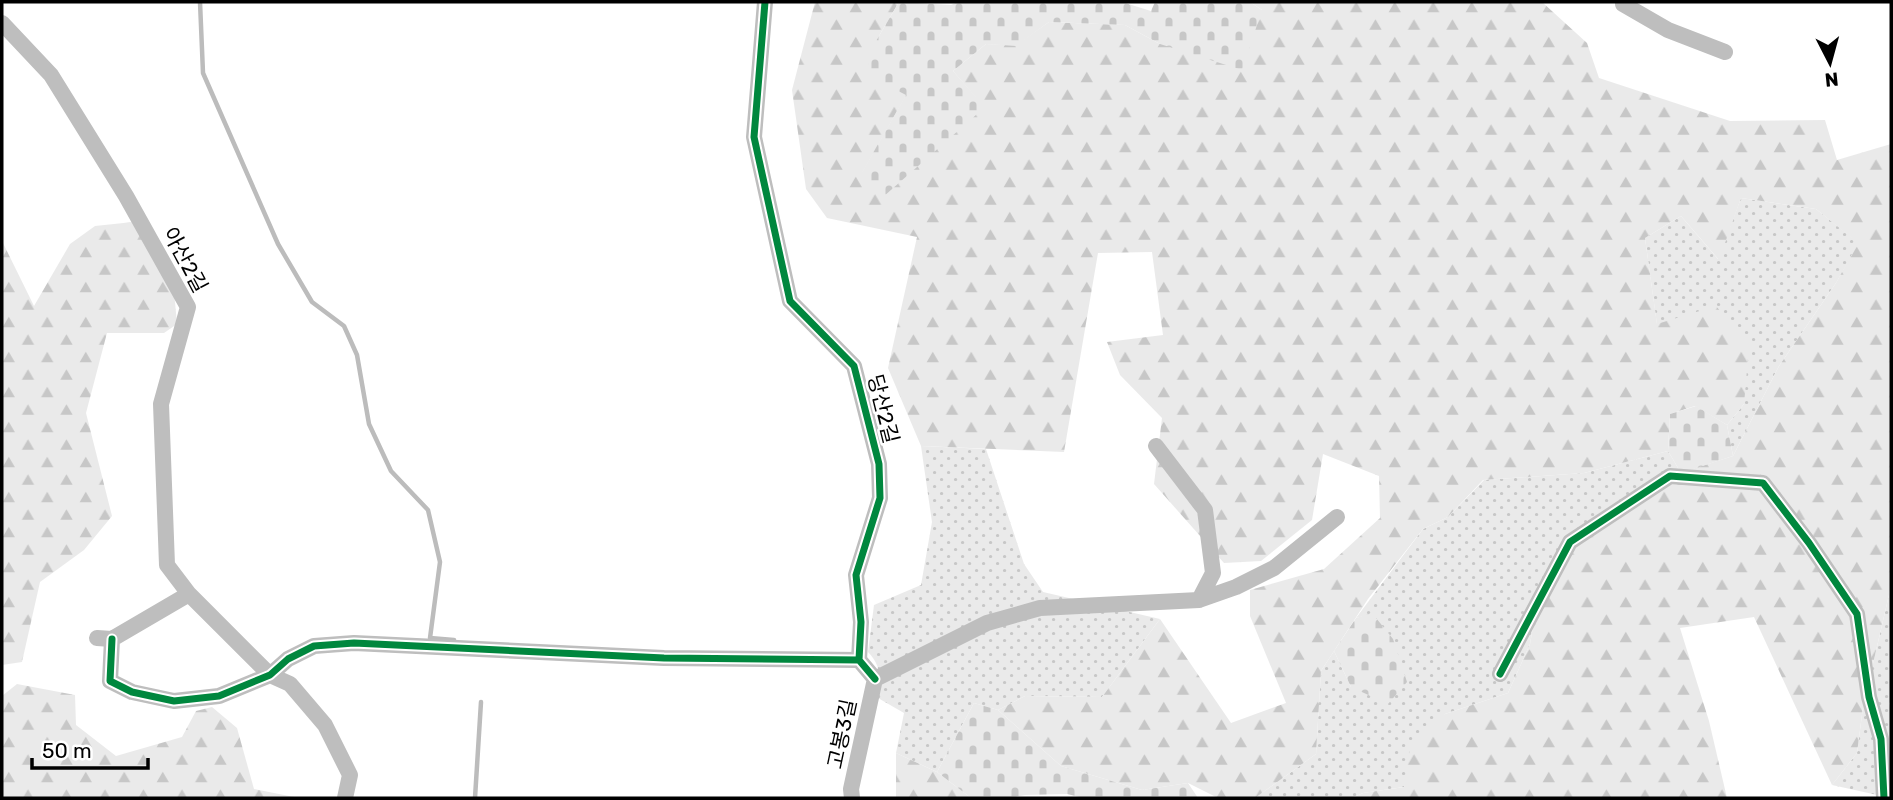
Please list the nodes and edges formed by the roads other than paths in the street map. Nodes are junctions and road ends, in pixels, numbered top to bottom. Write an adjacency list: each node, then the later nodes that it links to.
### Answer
1 (765, 2): 9 (street, 당산2길)
2 (1623, 2): 4 (street)
3 (2, 23): 7 (street, 아산2길)
4 (1725, 52)
5 (1156, 446): 8 (street)
6 (1337, 517): 8 (street)
7 (189, 594): 11 (street, 아산2길); 11 (street)
8 (1199, 600): 12 (street)
9 (859, 660): 11 (street); 12 (street)
10 (1500, 674): 15 (street)
11 (270, 675): 13 (street, 아산2길)
12 (875, 679): 14 (street, 고봉3길)
13 (345, 798)
14 (852, 798)
15 (1884, 798)

